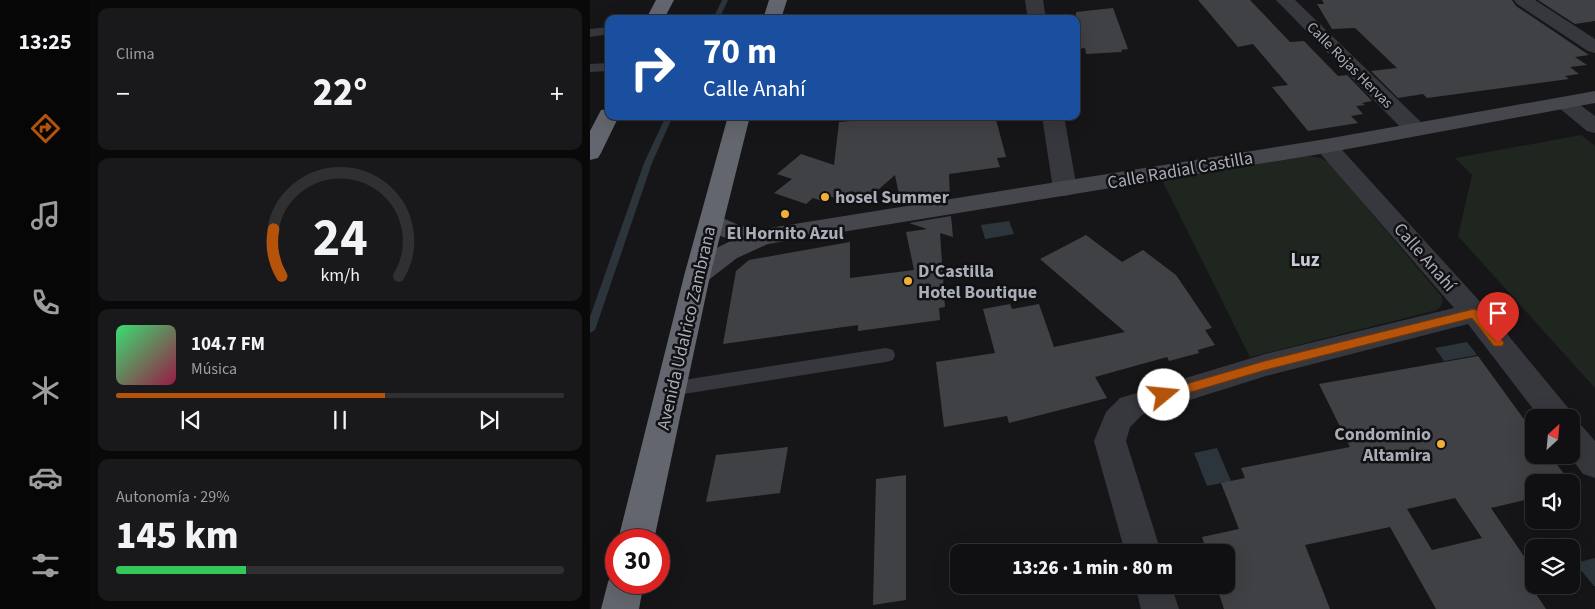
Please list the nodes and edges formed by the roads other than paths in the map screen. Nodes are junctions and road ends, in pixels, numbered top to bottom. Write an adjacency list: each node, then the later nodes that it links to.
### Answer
1 (665, 0): 6 (highway)
2 (778, 0): 7 (highway)
3 (1034, 0): 8 (street)
4 (1285, 0): 20 (street, Calle Rojas Hervas)
5 (1523, 0): 11 (street)
6 (657, 15)
7 (773, 15)
8 (1036, 15)
9 (605, 31): 10 (lane)
10 (590, 33)
11 (1595, 47)
12 (605, 67): 13 (lane)
13 (590, 68)
14 (1595, 97): 15 (street, Calle Radial Castilla)
15 (1565, 103): 19 (street); 20 (street, Calle Radial Castilla)
16 (606, 120): 22 (highway)
17 (738, 120): 24 (highway, Avenida Udalrico Zambrana)
18 (1054, 120): 23 (street)
19 (1595, 126)
20 (1414, 130): 21 (street, Calle Radial Castilla)
21 (1326, 146): 23 (street, Calle Radial Castilla); 27 (street, Calle Anahí)
22 (590, 153)
23 (1064, 190): 25 (street, Calle Radial Castilla)
24 (712, 221): 25 (street, Calle Radial Castilla); 26 (highway, Avenida Udalrico Zambrana)
25 (763, 236): 26 (street, Calle Radial Castilla)
26 (697, 276): 29 (highway, Avenida Udalrico Zambrana)
27 (1474, 314): 30 (street, Calle Anahí); 34 (street)
28 (886, 355): 29 (lane)
29 (671, 389): 33 (highway, Avenida Udalrico Zambrana)
30 (1551, 409)
31 (1580, 446): 32 (street)
32 (1595, 464)
33 (639, 529)
34 (1142, 544)
35 (623, 594): 37 (highway)
36 (1156, 594): 38 (street)
37 (620, 609)
38 (1160, 609)

